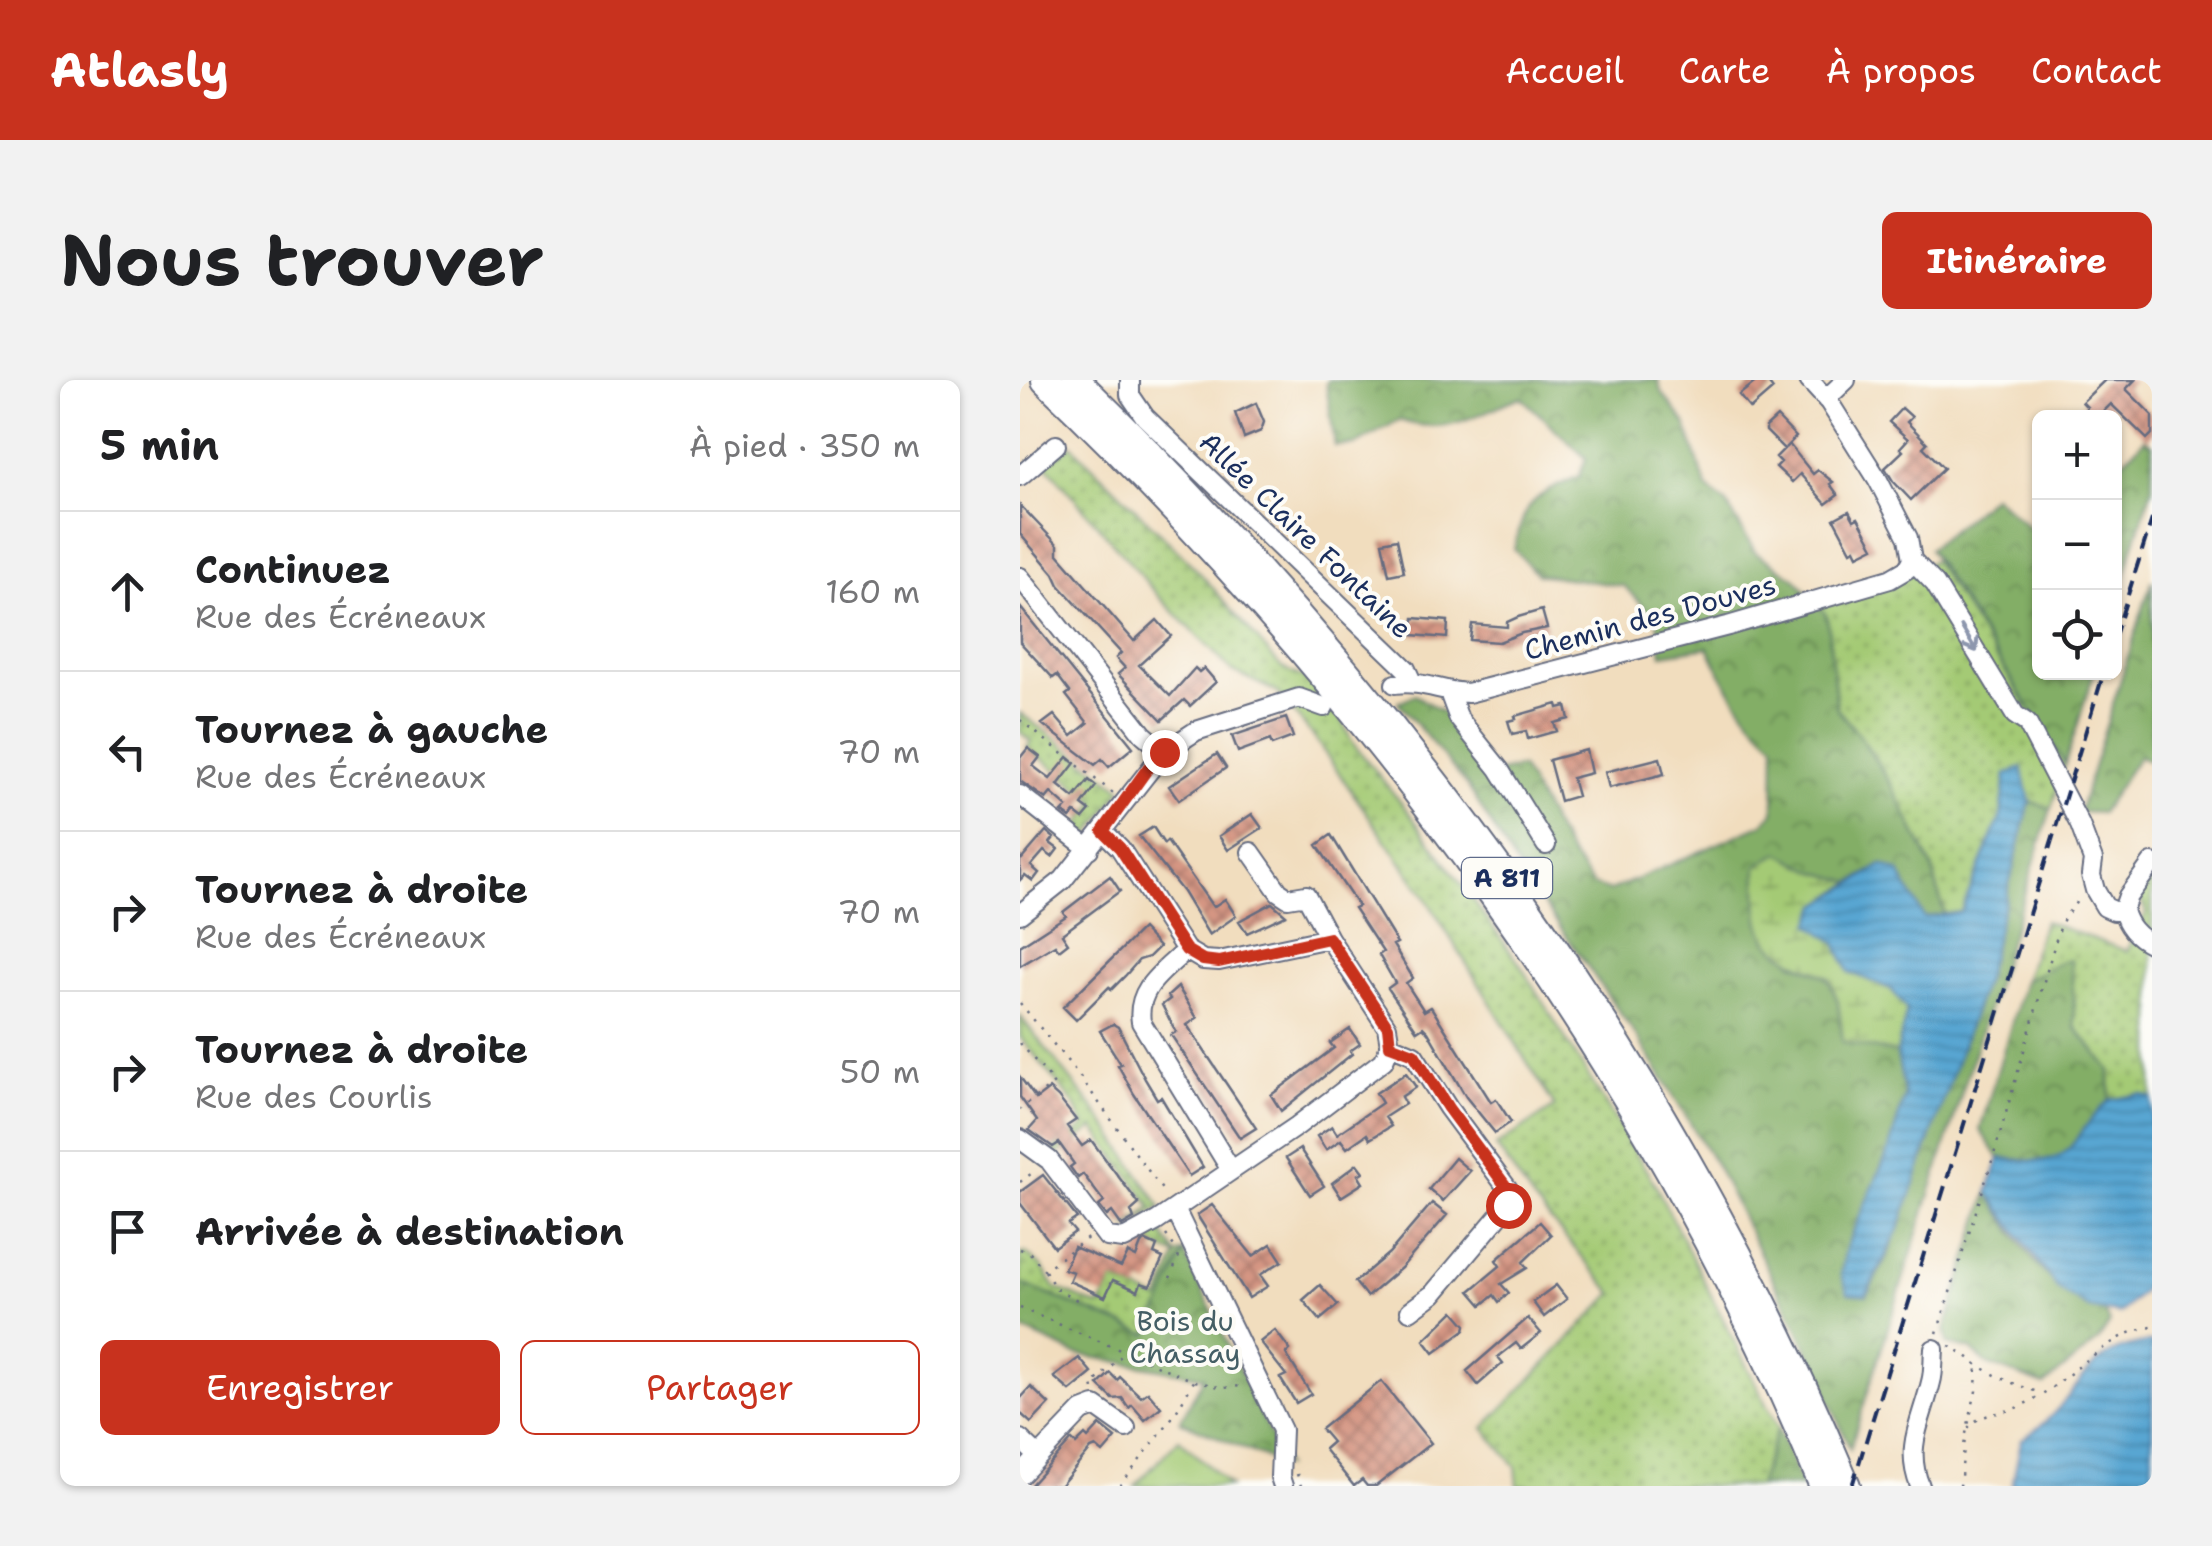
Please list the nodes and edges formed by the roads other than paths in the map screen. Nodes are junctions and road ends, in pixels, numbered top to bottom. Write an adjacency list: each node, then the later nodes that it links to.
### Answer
1 (1046, 380): 35 (highway, A 811)
2 (1075, 380): 35 (highway, A 811)
3 (1130, 380): 11 (street, Allée Claire Fontaine)
4 (1809, 380): 6 (street)
5 (1846, 380): 6 (street)
6 (1826, 399): 9 (street)
7 (1056, 446): 8 (street)
8 (1020, 476)
9 (1912, 560): 12 (street, Chemin des Douves); 21 (street, one-way to 21)
10 (1020, 577): 14 (street)
11 (1403, 683): 12 (street, Chemin des Douves)
12 (1448, 692): 17 (street)
13 (1324, 707): 14 (street)
14 (1164, 752): 16 (street)
15 (1020, 795): 18 (street)
16 (1103, 831): 18 (street); 25 (street)
17 (1546, 844)
18 (1089, 848): 22 (street)
19 (1251, 852): 23 (street)
20 (2152, 864): 21 (street)
21 (2123, 910): 24 (street)
22 (1020, 914)
23 (1329, 938): 25 (street); 26 (street)
24 (2152, 944)
25 (1186, 950): 28 (street)
26 (1390, 1045): 28 (street); 30 (street)
27 (1020, 1140): 29 (street)
28 (1231, 1170): 29 (street)
29 (1175, 1209): 37 (street)
30 (1410, 1311)
31 (1934, 1350): 39 (street)
32 (1126, 1428): 34 (street)
33 (1020, 1439): 34 (street)
34 (1038, 1456): 36 (street)
35 (1824, 1468): 38 (highway, A 811)
36 (1020, 1476)
37 (1283, 1486)
38 (1846, 1486)
39 (1920, 1486)

